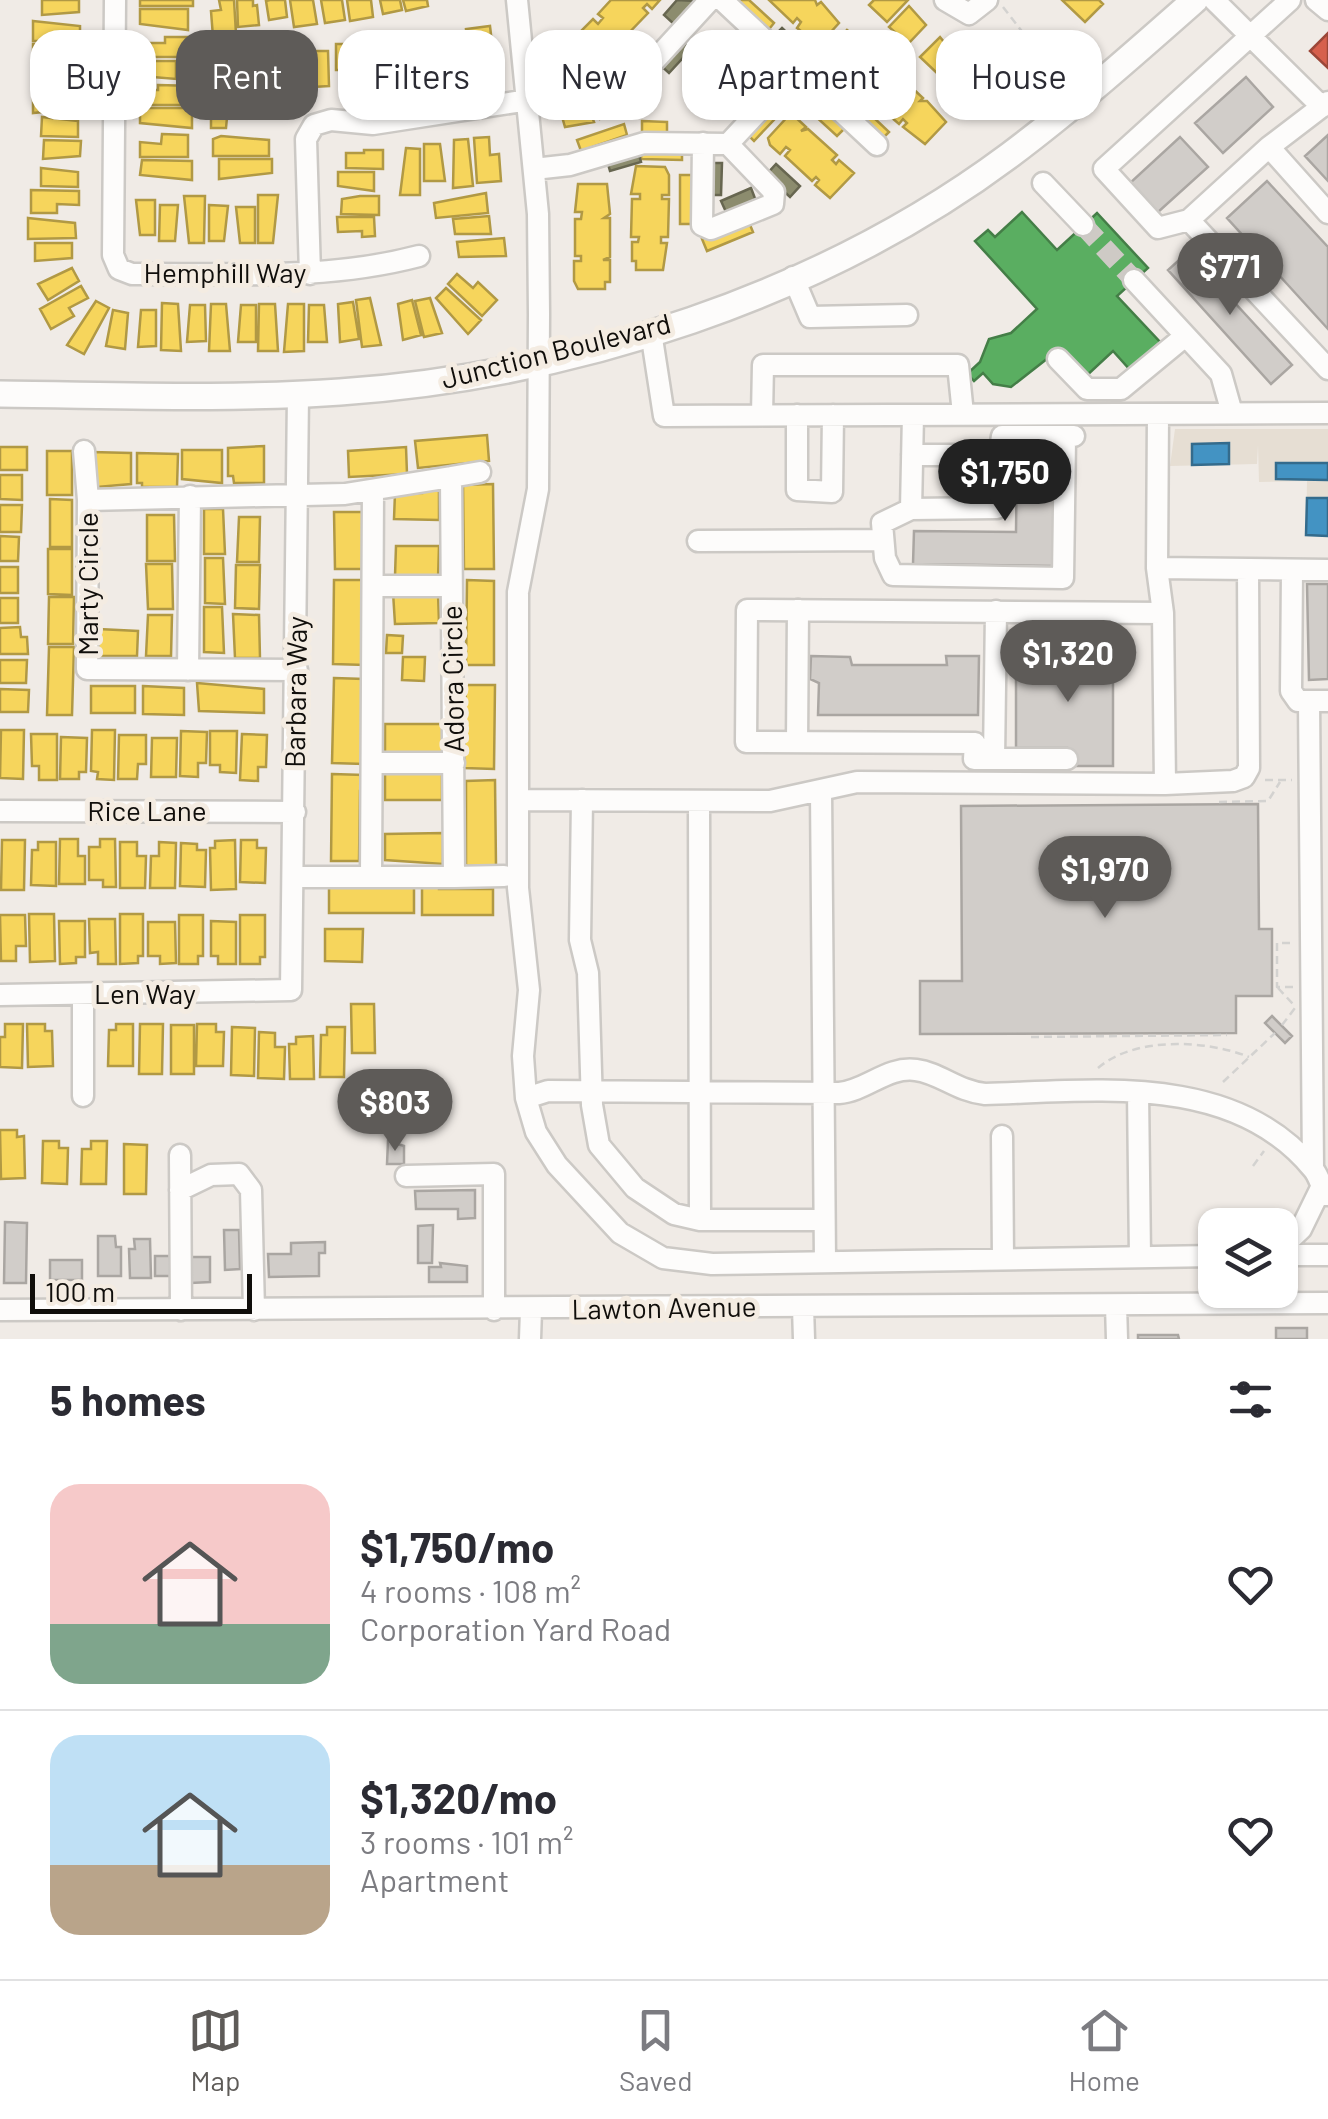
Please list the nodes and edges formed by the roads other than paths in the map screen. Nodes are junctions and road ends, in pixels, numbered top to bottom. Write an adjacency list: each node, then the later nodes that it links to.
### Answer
1 (114, 0): 31 (street, Hemphill Way)
2 (518, 0): 15 (street)
3 (710, 0): 14 (street)
4 (722, 0): 12 (street)
5 (945, 0): 6 (street)
6 (990, 0)
7 (1195, 0): 32 (main road, Junction Boulevard)
8 (1214, 0): 13 (street)
9 (1290, 0): 13 (street)
10 (1316, 0): 11 (street)
11 (1328, 10)
12 (754, 30)
13 (1251, 36): 17 (street); 28 (street)
14 (662, 52)
15 (525, 58)
16 (525, 101): 31 (street)
17 (1325, 105): 24 (street)
18 (531, 120): 25 (street)
19 (750, 120): 22 (street)
20 (850, 120): 23 (street)
21 (703, 144): 22 (street); 22 (street); 25 (street)
22 (728, 144)
23 (877, 145)
24 (1270, 147): 27 (street); 28 (street)
25 (534, 169): 38 (street)
26 (1043, 183): 29 (street)
27 (1328, 213)
28 (1189, 220): 39 (street)
29 (1083, 226)
30 (419, 256): 31 (street, Hemphill Way)
31 (310, 274)
32 (792, 277): 34 (street); 35 (main road, Junction Boulevard)
33 (1134, 280): 36 (street)
34 (907, 315)
35 (650, 332): 38 (main road, Junction Boulevard); 47 (street)
36 (1184, 337): 37 (street); 46 (street)
37 (1058, 359)
38 (539, 361): 41 (main road, Junction Boulevard); 86 (street)
39 (1328, 369)
40 (0, 394): 41 (main road, Junction Boulevard)
41 (298, 394): 58 (street, Barbara Way)
42 (1328, 413): 46 (street)
43 (963, 414): 44 (street); 47 (street); 49 (street)
44 (1075, 414): 45 (street); 52 (street)
45 (1158, 414): 46 (street); 65 (street)
46 (1232, 414)
47 (762, 415): 50 (street)
48 (833, 415): 49 (street); 50 (street); 51 (street)
49 (913, 415): 54 (street)
50 (797, 426): 51 (street); 51 (street)
51 (833, 438)
52 (1065, 439): 54 (street); 63 (street)
53 (84, 451): 60 (street)
54 (912, 454): 61 (street)
55 (480, 472): 56 (street)
56 (450, 477): 57 (street); 70 (street, Adora Circle)
57 (373, 490): 58 (street); 69 (street)
58 (297, 494): 59 (street, Marty Circle); 75 (street, Barbara Way)
59 (190, 496): 60 (street, Marty Circle); 74 (street)
60 (88, 500): 74 (street, Marty Circle)
61 (911, 508): 62 (street); 63 (street)
62 (997, 508)
63 (883, 540): 64 (street)
64 (698, 541)
65 (1158, 568): 66 (street); 73 (street)
66 (1248, 569): 67 (street); 82 (street)
67 (1292, 570): 68 (street); 76 (street)
68 (1328, 570)
69 (372, 586): 70 (street); 80 (street)
70 (451, 586): 81 (street, Adora Circle)
71 (798, 610): 72 (street); 77 (street); 77 (street)
72 (996, 611): 73 (street); 78 (street)
73 (1164, 613): 82 (street)
74 (188, 670): 75 (street, Marty Circle)
75 (297, 670): 88 (street, Barbara Way)
76 (1318, 701): 105 (street)
77 (797, 742): 78 (street)
78 (994, 759): 79 (street)
79 (1067, 759)
80 (372, 762): 81 (street); 90 (street)
81 (454, 763): 91 (street, Adora Circle)
82 (1165, 784): 83 (street)
83 (821, 790): 85 (street); 98 (street)
84 (582, 800): 85 (street); 86 (street); 96 (street)
85 (699, 801): 97 (street)
86 (518, 804): 101 (street)
87 (0, 811): 88 (street, Rice Lane)
88 (295, 812): 92 (street, Barbara Way)
89 (504, 876): 91 (street)
90 (372, 877): 91 (street); 92 (street)
91 (454, 877)
92 (294, 878): 93 (street, Barbara Way)
93 (290, 990): 95 (street, Len Way)
94 (0, 995): 95 (street, Len Way)
95 (83, 995): 100 (street)
96 (592, 1091): 97 (street); 101 (street); 107 (street)
97 (699, 1091): 98 (street); 107 (street)
98 (823, 1091): 99 (street); 108 (street)
99 (1138, 1092): 105 (street); 113 (street)
100 (82, 1096)
101 (526, 1098): 115 (street)
102 (1002, 1136): 114 (street)
103 (180, 1155): 106 (street)
104 (406, 1176): 122 (street)
105 (1322, 1182): 109 (street)
106 (180, 1190): 120 (street); 121 (street)
107 (700, 1220): 108 (street)
108 (824, 1220): 115 (street)
109 (1298, 1230)
110 (1298, 1253): 111 (street)
111 (1328, 1255)
112 (1198, 1256): 113 (street)
113 (1140, 1258): 114 (street)
114 (1003, 1259): 115 (street)
115 (825, 1261)
116 (1328, 1302): 117 (street, Lawton Avenue)
117 (1116, 1305): 118 (street, Lawton Avenue); 126 (street)
118 (803, 1307): 123 (street, Lawton Avenue); 125 (street)
119 (0, 1310): 120 (street, Lawton Avenue)
120 (181, 1310): 121 (street, Lawton Avenue)
121 (254, 1310): 122 (street, Lawton Avenue)
122 (494, 1310): 123 (street, Lawton Avenue)
123 (531, 1310): 124 (street)
124 (530, 1339)
125 (804, 1339)
126 (1117, 1339)

